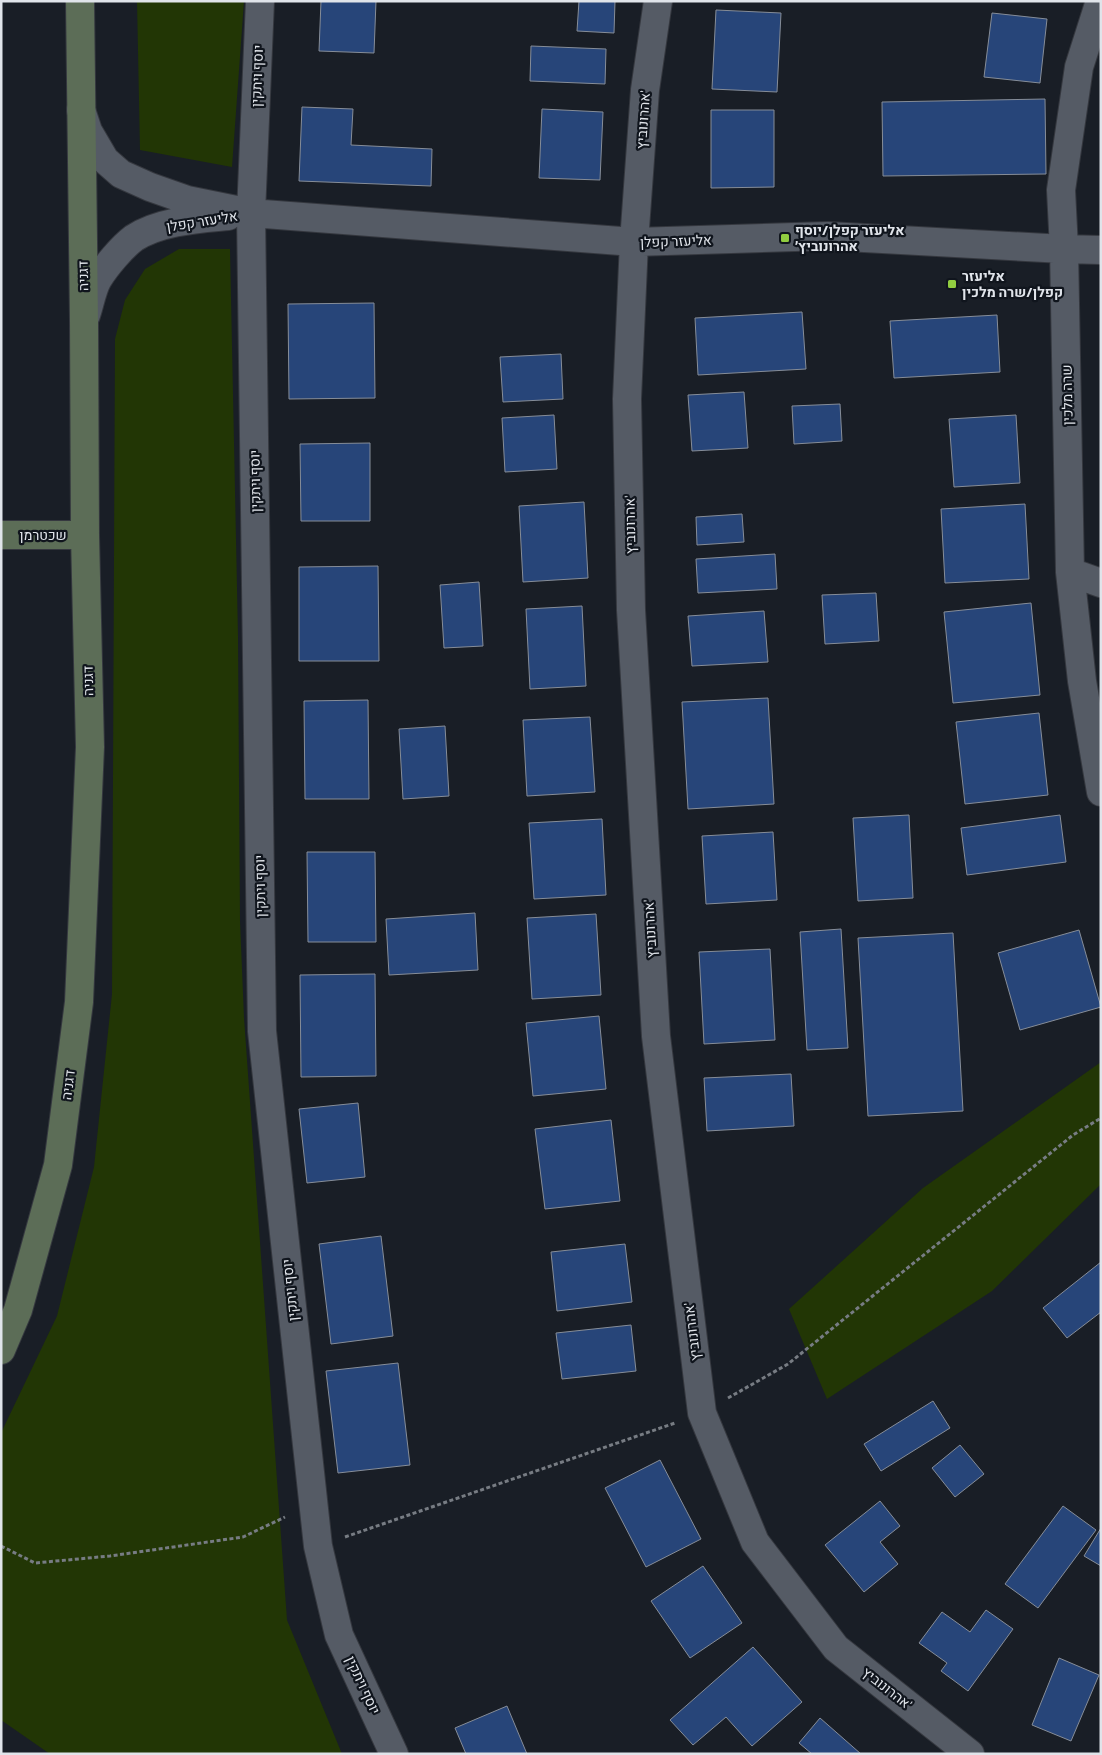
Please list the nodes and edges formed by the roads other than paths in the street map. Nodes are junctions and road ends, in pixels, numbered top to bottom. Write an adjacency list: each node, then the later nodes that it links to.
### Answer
1 (80, 1): 5 (main road, דגניה)
2 (260, 1): 6 (street, יוסף ויתקין)
3 (658, 1): 7 (street, אהרונוביץ')
4 (1100, 1): 8 (street, שרה מלכין)
5 (80, 106): 6 (street, אליעזר קפלן); 10 (main road, דגניה)
6 (251, 213): 7 (street, אליעזר קפלן); 10 (street, אליעזר קפלן); 17 (street, יוסף ויתקין)
7 (634, 242): 8 (street, אליעזר קפלן); 18 (street, אהרונוביץ')
8 (1064, 249): 9 (street, אליעזר קפלן); 13 (street, שרה מלכין)
9 (1101, 250)
10 (84, 321): 12 (main road, דגניה)
11 (1, 535): 12 (main road, שכטרמן)
12 (85, 535): 16 (main road, דגניה)
13 (1070, 572): 14 (street); 15 (street, שרה מלכין)
14 (1101, 582)
15 (1101, 792)
16 (1, 1350)
17 (394, 1754)
18 (970, 1754)

